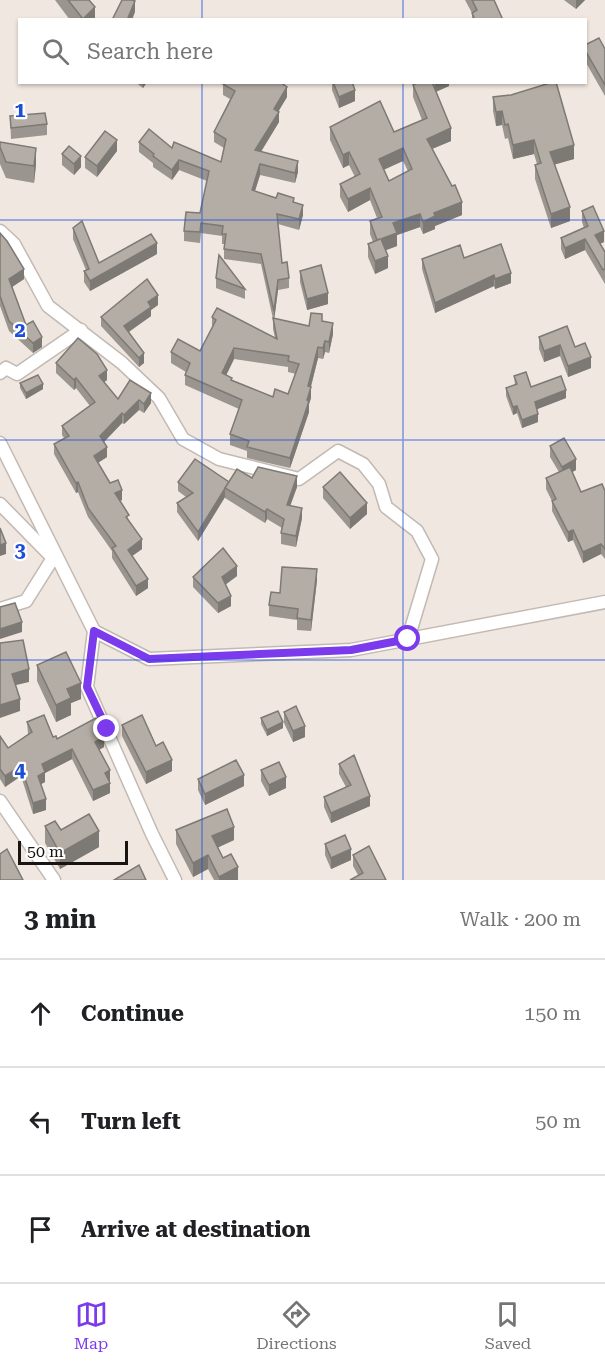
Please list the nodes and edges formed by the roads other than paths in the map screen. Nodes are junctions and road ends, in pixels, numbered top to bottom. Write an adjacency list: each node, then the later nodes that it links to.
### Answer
1 (0, 231): 2 (street)
2 (81, 330): 3 (street); 9 (street)
3 (0, 373)
4 (0, 443): 8 (street)
5 (0, 504): 7 (street)
6 (605, 602): 9 (street)
7 (0, 609)
8 (94, 631): 9 (street); 12 (street)
9 (408, 639)
10 (0, 801): 11 (street)
11 (54, 880)
12 (175, 880)

